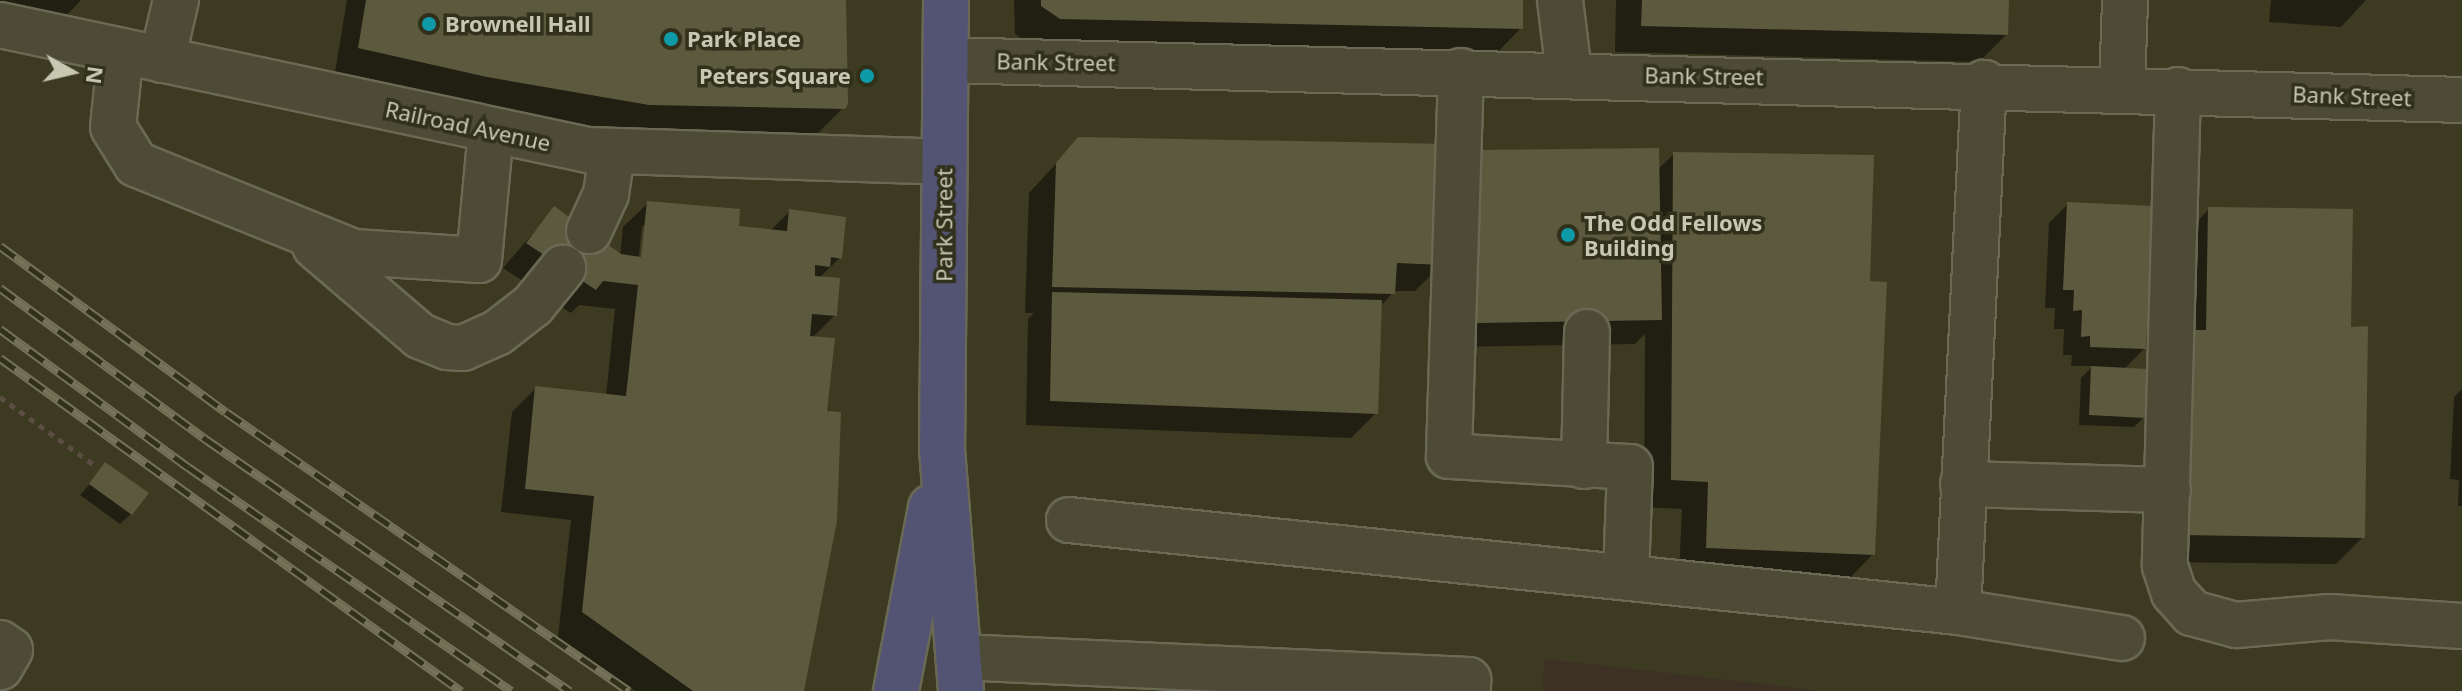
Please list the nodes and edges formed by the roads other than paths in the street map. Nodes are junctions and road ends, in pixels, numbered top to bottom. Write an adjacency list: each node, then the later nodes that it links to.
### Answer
1 (176, 0): 6 (street)
2 (946, 0): 7 (highway, Park Street)
3 (1560, 0): 9 (street)
4 (2125, 0): 11 (street)
5 (0, 25): 6 (street, Railroad Avenue)
6 (142, 56): 14 (street, Railroad Avenue); 17 (street)
7 (946, 60): 8 (street, Bank Street); 16 (highway, Park Street)
8 (1461, 71): 9 (street, Bank Street); 22 (street)
9 (1569, 73): 10 (street, Bank Street)
10 (1984, 83): 11 (street, Bank Street); 23 (street)
11 (2122, 88): 12 (street, Bank Street)
12 (2178, 90): 13 (street, Bank Street); 24 (street)
13 (2462, 100)
14 (491, 131): 15 (street, Railroad Avenue); 17 (street)
15 (612, 154): 16 (street, Railroad Avenue); 18 (street)
16 (944, 162): 21 (highway, Park Street)
17 (295, 229): 19 (street)
18 (589, 231)
19 (563, 268)
20 (1587, 332): 22 (street)
21 (942, 449): 32 (highway, Park Street); 33 (highway, Park Street)
22 (1584, 466): 26 (street)
23 (1963, 484): 24 (street); 27 (street)
24 (2168, 490): 28 (street)
25 (1069, 520): 26 (street)
26 (1626, 576): 27 (street)
27 (1958, 612): 29 (street)
28 (2462, 626)
29 (2122, 638)
30 (0, 643): 31 (street)
31 (0, 667)
32 (960, 674): 34 (street)
33 (896, 691)
34 (1468, 691)

